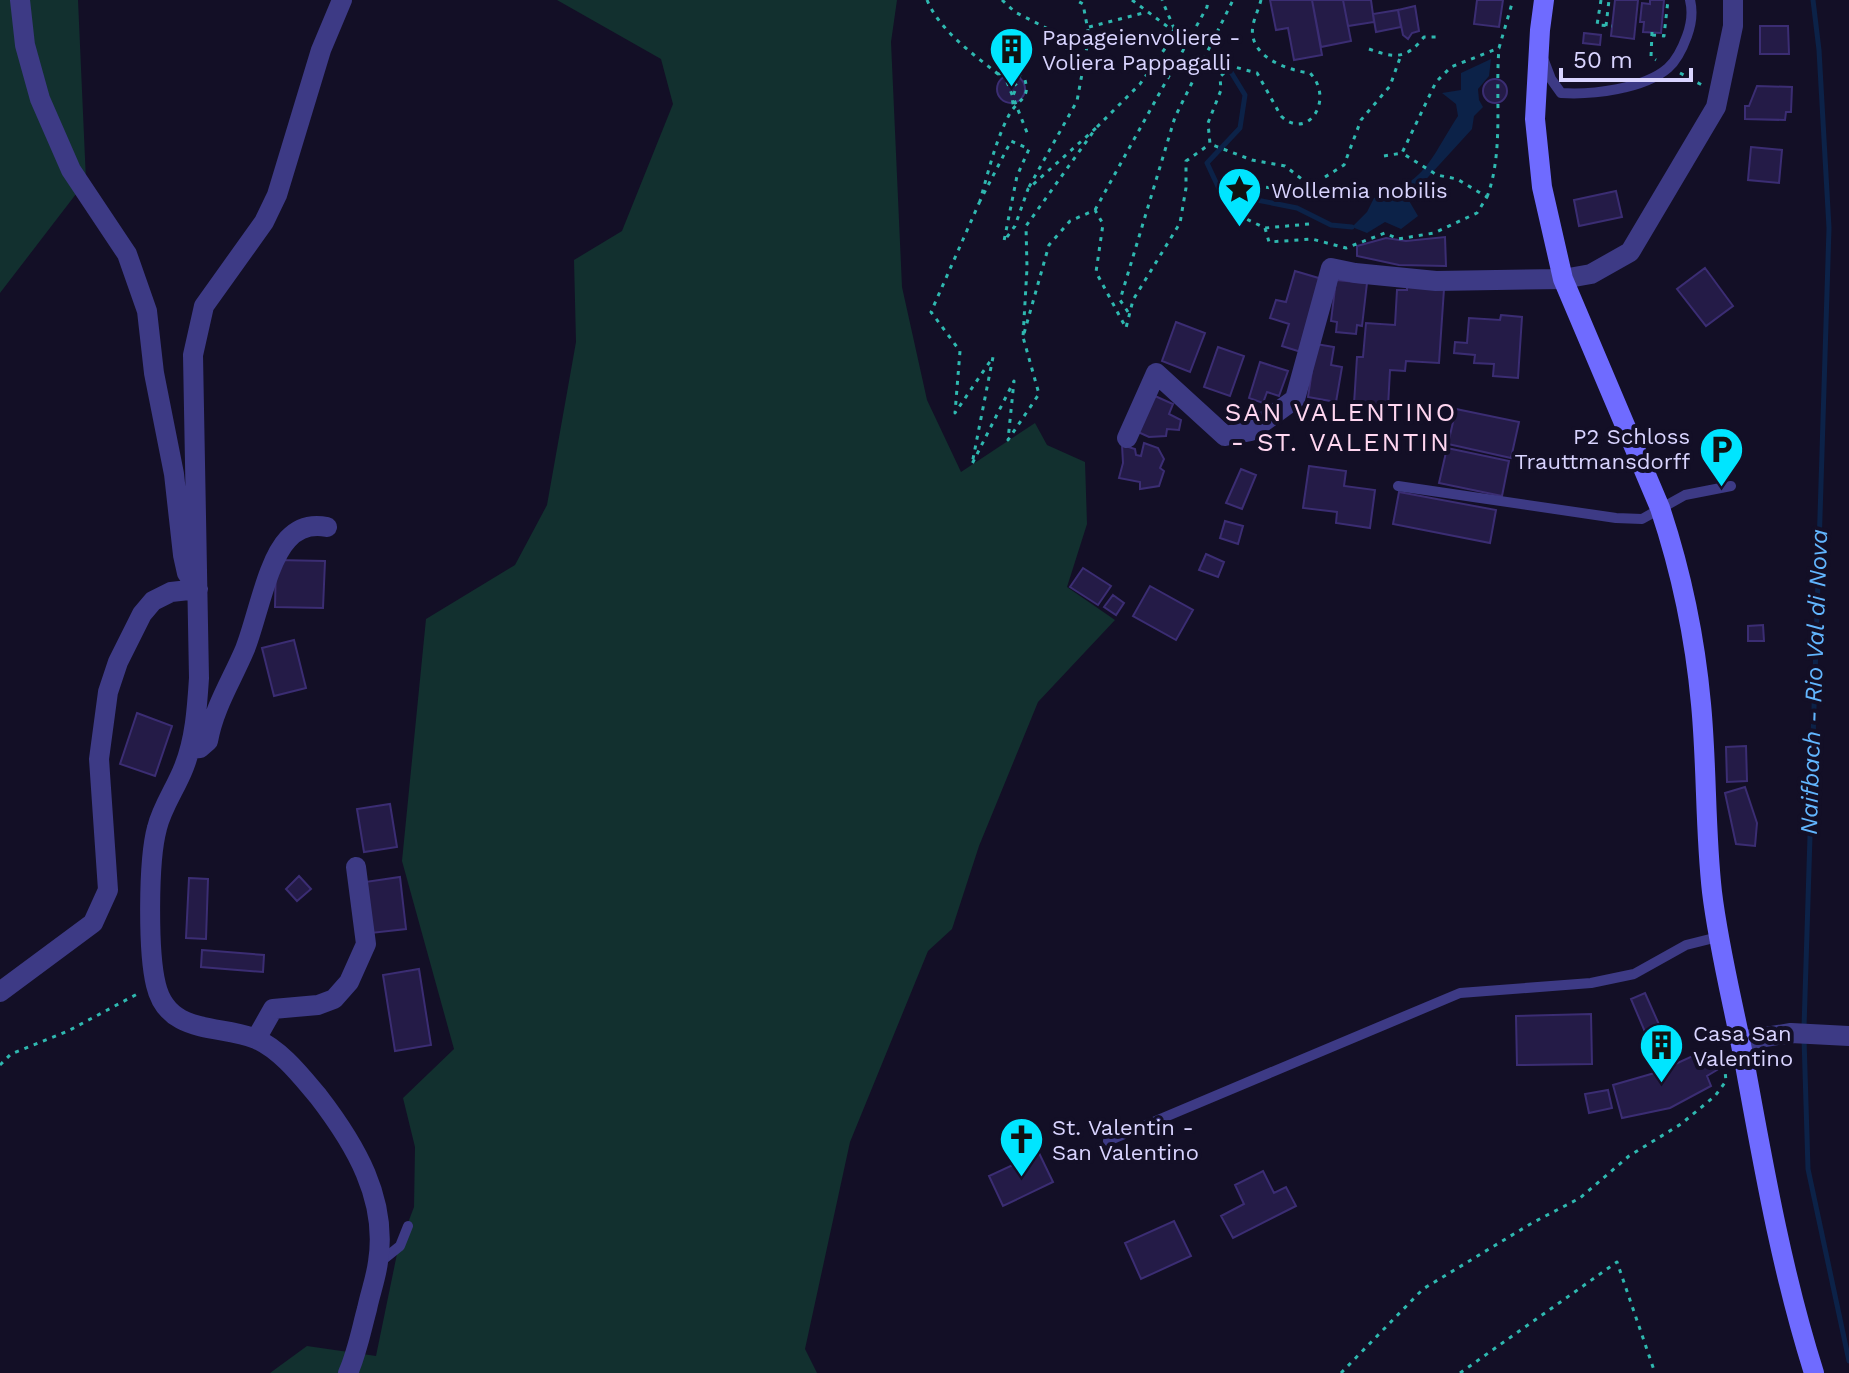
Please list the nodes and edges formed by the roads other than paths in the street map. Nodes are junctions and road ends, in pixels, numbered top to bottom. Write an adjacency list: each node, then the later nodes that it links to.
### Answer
1 (20, 0): 13 (street)
2 (342, 0): 13 (street)
3 (1544, 0): 6 (main road)
4 (1690, 0): 6 (lane)
5 (1733, 0): 7 (street)
6 (1539, 45): 7 (main road)
7 (1563, 279): 8 (street); 11 (main road)
8 (1127, 438)
9 (1398, 486): 11 (lane)
10 (1731, 486): 11 (lane)
11 (1660, 508): 16 (main road)
12 (327, 527): 14 (street)
13 (198, 589): 14 (street); 17 (street)
14 (190, 749): 19 (street)
15 (356, 867): 19 (street)
16 (1718, 937): 20 (main road); 21 (lane)
17 (0, 992)
18 (1849, 1036): 20 (street)
19 (256, 1039): 23 (street)
20 (1740, 1041): 25 (main road)
21 (1108, 1141)
22 (408, 1226): 23 (lane)
23 (378, 1263): 24 (street)
24 (348, 1373)
25 (1814, 1373)

